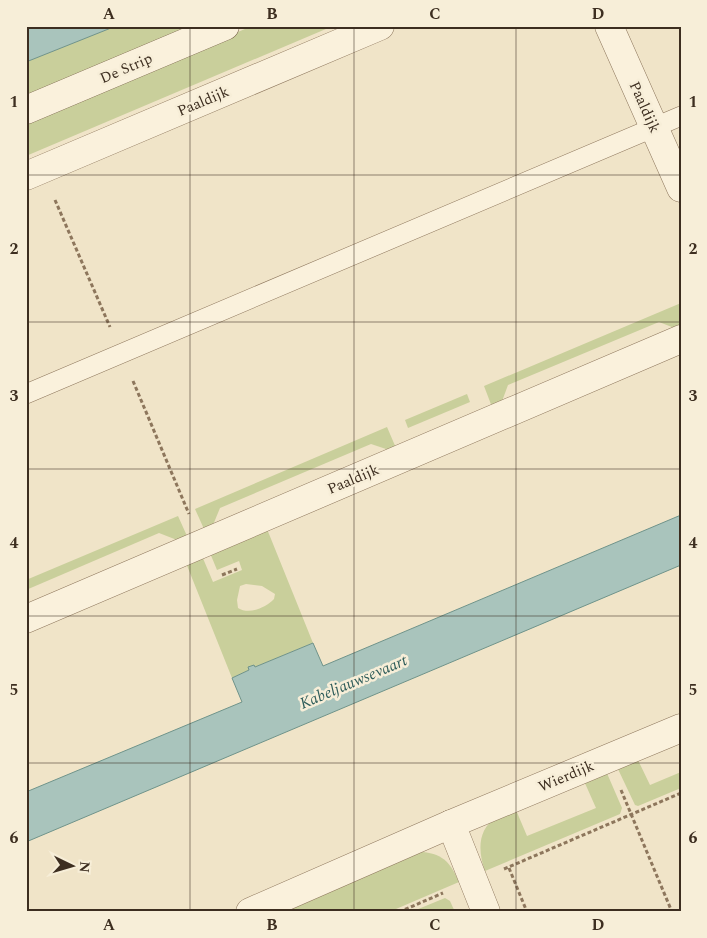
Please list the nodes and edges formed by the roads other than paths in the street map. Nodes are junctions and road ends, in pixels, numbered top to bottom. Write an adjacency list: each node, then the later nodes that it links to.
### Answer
1 (225, 26): 4 (street, De Strip)
2 (380, 26): 7 (street, Paaldijk)
3 (609, 26): 6 (street, Paaldijk)
4 (26, 110)
5 (681, 116): 6 (lane)
6 (654, 128): 8 (street, Paaldijk); 10 (lane)
7 (34, 172)
8 (681, 188)
9 (681, 339): 11 (street, Paaldijk)
10 (26, 394)
11 (26, 619)
12 (681, 728): 13 (street, Wierdijk)
13 (451, 824): 14 (street, Wierdijk); 15 (street)
14 (250, 912)
15 (486, 912)

